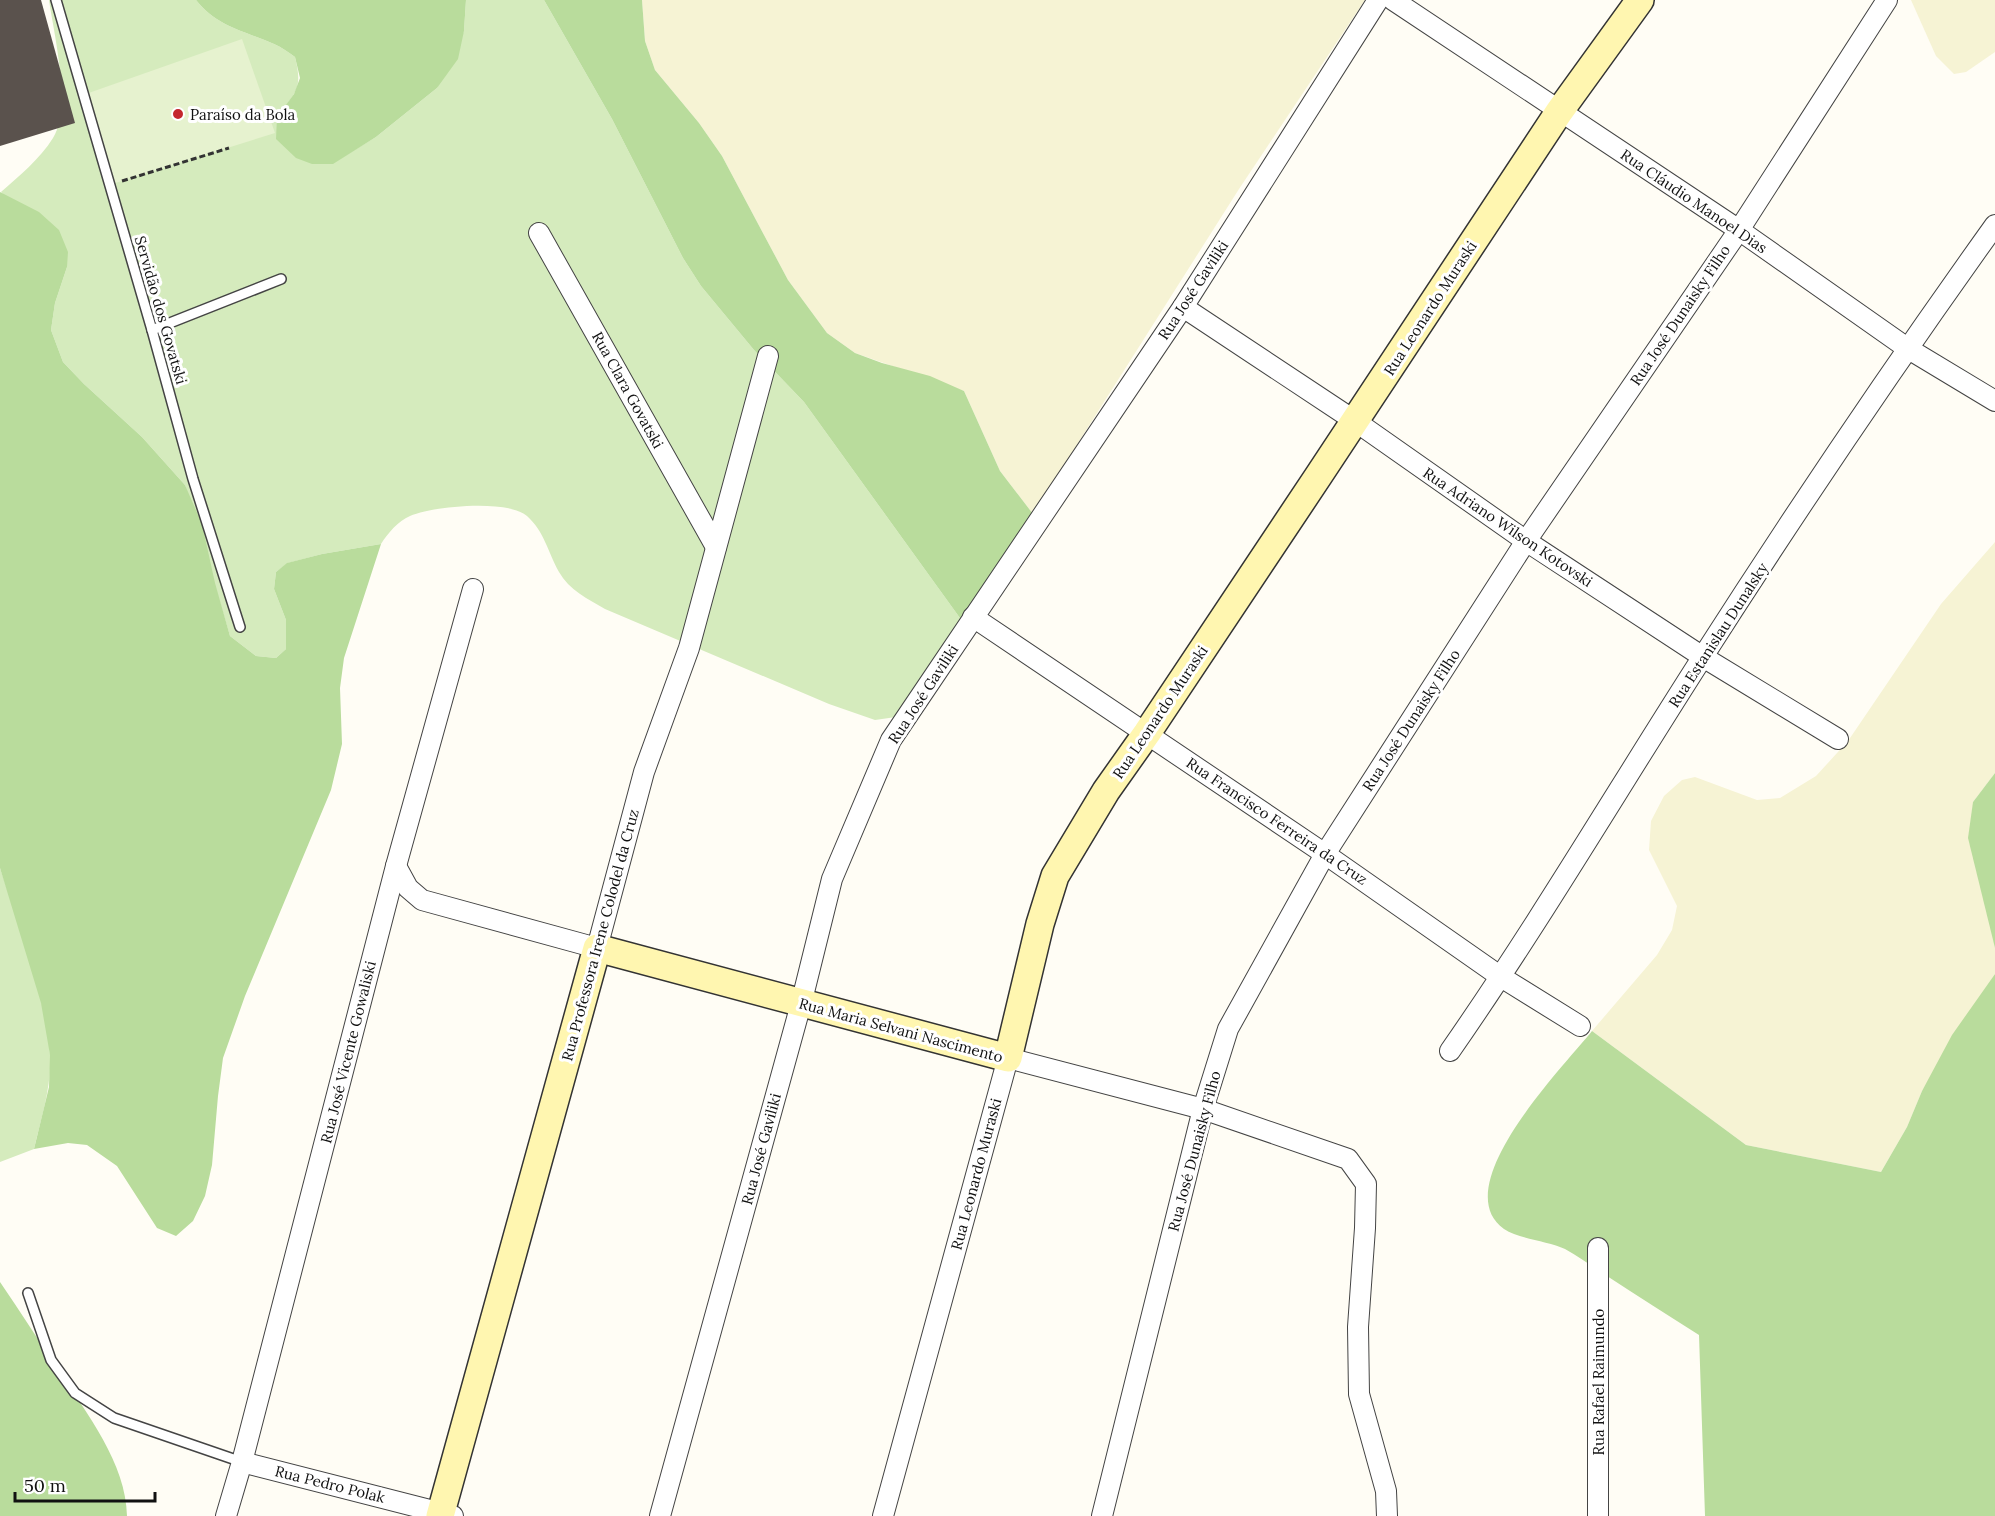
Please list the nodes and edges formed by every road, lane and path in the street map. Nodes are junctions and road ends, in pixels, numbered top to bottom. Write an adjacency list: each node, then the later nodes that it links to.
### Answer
1 (56, 0): 8 (lane, Servidão dos Govatski)
2 (1378, 0): 13 (street, Rua José Gaviliki)
3 (1393, 0): 6 (street, Rua Cláudio Manoel Dias)
4 (1640, 0): 6 (street, Rua Leonardo Muraski)
5 (1887, 0): 10 (street, Rua José Dunaisky Filho)
6 (1559, 112): 10 (street, Rua Cláudio Manoel Dias); 18 (street, Rua Leonardo Muraski)
7 (230, 148): 8 (path)
8 (109, 185): 14 (lane, Servidão dos Govatski)
9 (1995, 225): 15 (street, Rua Estanislau Dunalsky)
10 (1739, 230): 15 (street, Rua Cláudio Manoel Dias); 19 (street, Rua José Dunaisky Filho)
11 (539, 233): 20 (street, Rua Clara Govatski)
12 (281, 279): 14 (lane)
13 (1183, 307): 18 (street, Rua Adriano Wilson Kotovski); 22 (street, Rua José Gaviliki)
14 (152, 330): 23 (lane, Servidão dos Govatski)
15 (1907, 348): 17 (street, Rua Cláudio Manoel Dias); 24 (street, Rua Estanislau Dunalsky)
16 (768, 356): 20 (street, Rua Professora Irene Colodel da Cruz)
17 (1995, 401)
18 (1356, 421): 19 (street, Rua Adriano Wilson Kotovski); 25 (street, Rua Leonardo Muraski)
19 (1526, 541): 24 (street, Rua Adriano Wilson Kotovski); 27 (street, Rua José Dunaisky Filho)
20 (716, 548): 29 (street, Rua Professora Irene Colodel da Cruz)
21 (473, 589): 28 (street, Rua José Vicente Gowaliski)
22 (974, 617): 25 (street, Rua Francisco Ferreira da Cruz); 31 (street, Rua José Gaviliki)
23 (240, 627)
24 (1703, 657): 26 (street, Rua Adriano Wilson Kotovski); 30 (street, Rua Estanislau Dunalsky)
25 (1147, 733): 27 (street, Rua Francisco Ferreira da Cruz); 34 (street, Rua Leonardo Muraski)
26 (1838, 739)
27 (1325, 854): 30 (street, Rua Francisco Ferreira da Cruz); 35 (street, Rua José Dunaisky Filho)
28 (396, 866): 29 (street, Rua Maria Selvani Nascimento); 38 (street, Rua José Vicente Gowaliski)
29 (597, 948): 31 (street, Rua Maria Selvani Nascimento); 39 (street, Rua Professora Irene Colodel da Cruz)
30 (1502, 977): 32 (street, Rua Francisco Ferreira da Cruz); 33 (street, Rua Estanislau Dunalsky)
31 (801, 1004): 34 (street, Rua Maria Selvani Nascimento); 41 (street, Rua José Gaviliki)
32 (1580, 1026)
33 (1450, 1052)
34 (1008, 1058): 35 (street, Rua Maria Selvani Nascimento); 42 (street, Rua Leonardo Muraski)
35 (1203, 1109): 43 (street, Rua José Dunaisky Filho); 44 (street, Rua Maria Selvani Nascimento)
36 (1598, 1248): 45 (street, Rua Rafael Raimundo)
37 (28, 1293): 38 (lane)
38 (242, 1462): 39 (street, Rua Pedro Polak); 40 (street, Rua José Vicente Gowaliski)
39 (445, 1515)
40 (225, 1516)
41 (660, 1516)
42 (883, 1516)
43 (1102, 1516)
44 (1387, 1516)
45 (1598, 1516)

